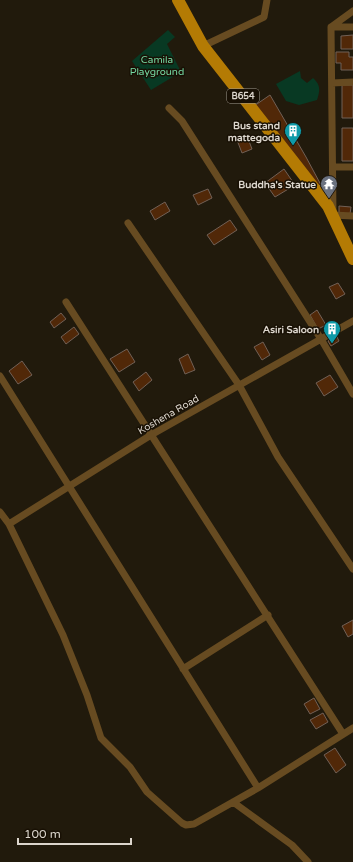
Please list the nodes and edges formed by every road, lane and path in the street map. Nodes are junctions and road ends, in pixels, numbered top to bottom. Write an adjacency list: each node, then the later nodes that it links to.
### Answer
1 (178, 0): 6 (main road, B654)
2 (267, 0): 6 (street)
3 (353, 11): 4 (street)
4 (331, 27): 5 (street); 8 (street)
5 (353, 27)
6 (203, 46): 12 (main road, B654)
7 (353, 82): 8 (street)
8 (332, 83): 10 (street)
9 (169, 108): 18 (street)
10 (333, 167): 11 (street); 12 (street)
11 (353, 167)
12 (333, 215): 13 (street); 15 (main road, B654)
13 (353, 216)
14 (128, 223): 20 (street)
15 (353, 259)
16 (66, 302): 22 (street)
17 (353, 321): 18 (street, Koshena Road)
18 (320, 339): 20 (street, Koshena Road); 21 (street)
19 (0, 376): 23 (street)
20 (240, 385): 22 (street, Koshena Road); 26 (street)
21 (353, 394)
22 (151, 435): 23 (street, Koshena Road); 27 (street)
23 (69, 486): 25 (street, Koshena Road); 28 (street)
24 (0, 512): 25 (street)
25 (9, 524): 32 (street)
26 (353, 570)
27 (268, 615): 28 (street); 30 (street)
28 (183, 669): 31 (street)
29 (353, 728): 30 (street)
30 (343, 734): 31 (street)
31 (258, 788): 32 (street)
32 (233, 802): 33 (street)
33 (308, 862)

